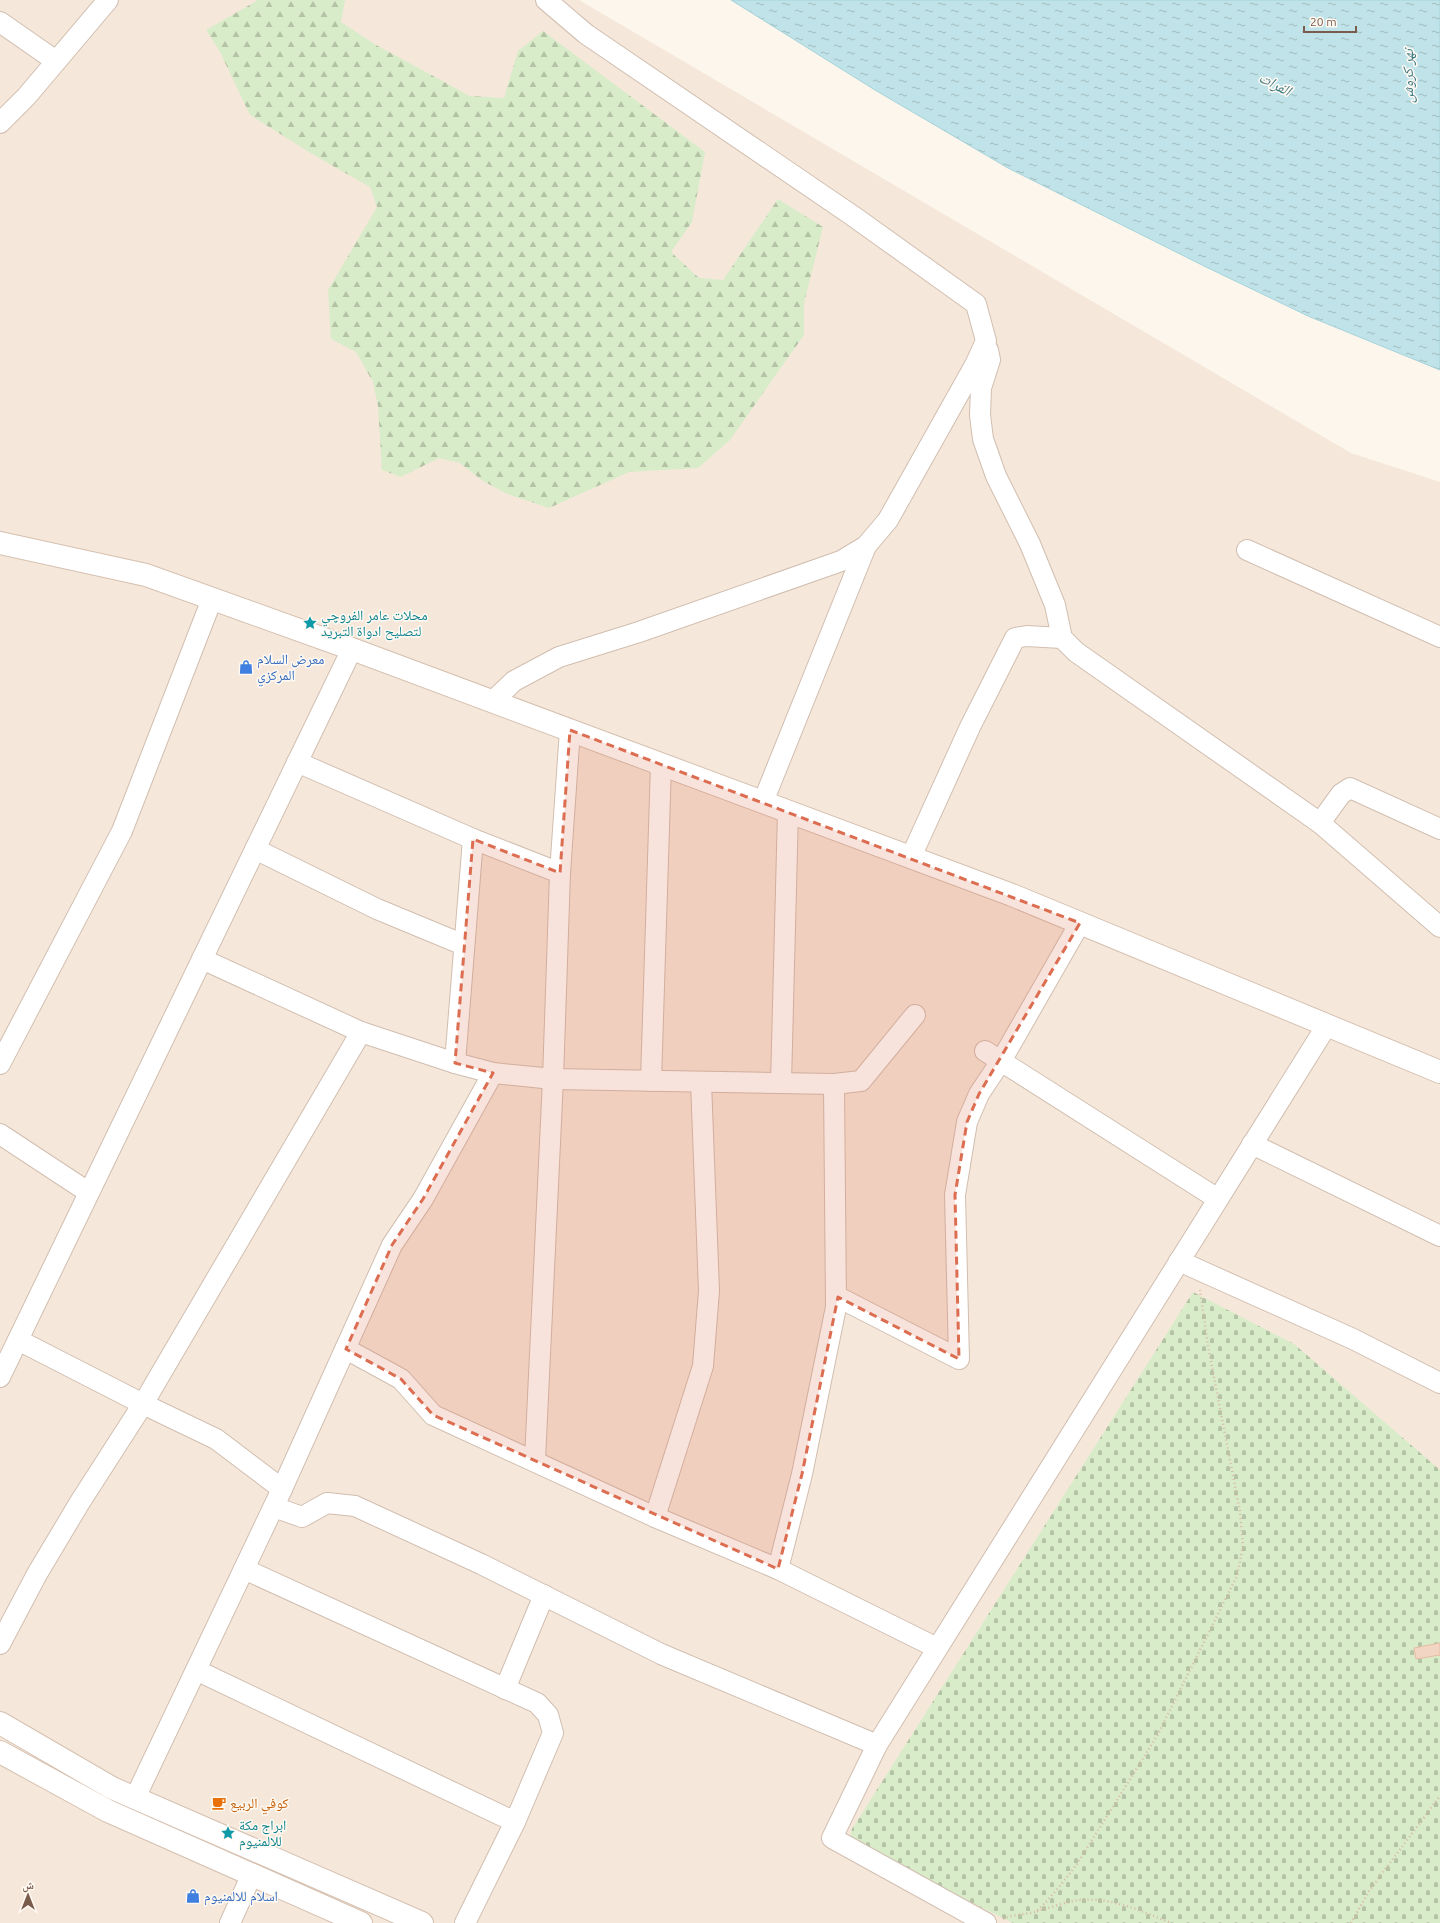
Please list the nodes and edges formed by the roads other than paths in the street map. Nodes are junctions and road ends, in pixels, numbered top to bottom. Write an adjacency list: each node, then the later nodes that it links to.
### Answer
1 (108, 0): 4 (street)
2 (546, 0): 6 (street)
3 (0, 22): 4 (street)
4 (56, 61): 5 (street)
5 (0, 123)
6 (986, 341): 8 (street); 12 (street)
7 (0, 543): 10 (street)
8 (866, 546): 14 (street); 18 (street)
9 (1247, 550): 11 (street)
10 (212, 599): 13 (street); 35 (street)
11 (1440, 637)
12 (1062, 638): 20 (street); 24 (street)
13 (352, 649): 14 (street); 16 (street)
14 (493, 702): 15 (street)
15 (570, 730): 17 (street); 25 (street)
16 (297, 762): 22 (street); 23 (street)
17 (661, 764): 18 (street); 39 (street)
18 (763, 802): 19 (street)
19 (788, 812): 24 (street); 41 (street)
20 (1320, 823): 21 (street); 27 (street)
21 (1440, 829)
22 (473, 839): 25 (street); 28 (street)
23 (255, 849): 28 (street); 29 (street)
24 (911, 857): 26 (street)
25 (560, 872): 38 (street)
26 (1080, 923): 31 (street); 33 (street)
27 (1440, 927)
28 (464, 944): 34 (street)
29 (202, 959): 32 (street); 45 (street)
30 (915, 1015): 42 (street)
31 (1327, 1025): 36 (street); 44 (street)
32 (361, 1032): 34 (street); 54 (street)
33 (993, 1056): 46 (street); 49 (street)
34 (455, 1063): 37 (street)
35 (0, 1064)
36 (1440, 1072)
37 (493, 1073): 38 (street); 51 (street)
38 (553, 1079): 39 (street); 55 (street)
39 (651, 1081): 40 (street)
40 (702, 1082): 41 (street); 58 (street)
41 (782, 1083): 42 (street)
42 (834, 1084): 49 (street)
43 (0, 1134): 45 (street)
44 (1252, 1144): 46 (street); 47 (street)
45 (88, 1192): 50 (street)
46 (1218, 1199): 48 (street)
47 (1440, 1236)
48 (1179, 1261): 53 (street); 63 (street)
49 (836, 1296): 60 (street)
50 (18, 1340): 52 (street); 54 (street)
51 (346, 1350): 55 (street); 56 (street)
52 (0, 1377)
53 (1440, 1383)
54 (143, 1404): 56 (street); 62 (street)
55 (535, 1460): 58 (street)
56 (282, 1489): 57 (street)
57 (274, 1507): 59 (street); 61 (street)
58 (656, 1517): 60 (street)
59 (244, 1570): 64 (street); 65 (street)
60 (778, 1570): 63 (street)
61 (544, 1595): 65 (street); 67 (street)
62 (0, 1644)
63 (937, 1648): 67 (street)
64 (196, 1670): 69 (street); 70 (street)
65 (505, 1689): 70 (street)
66 (0, 1723): 69 (street)
67 (877, 1745): 74 (street)
68 (0, 1752): 72 (street)
69 (135, 1798): 71 (street)
70 (515, 1822): 78 (street)
71 (218, 1834): 72 (street); 77 (street)
72 (208, 1855): 73 (street)
73 (252, 1874): 75 (street); 76 (street)
74 (993, 1922)
75 (230, 1923)
76 (362, 1923)
77 (422, 1923)
78 (464, 1923)

